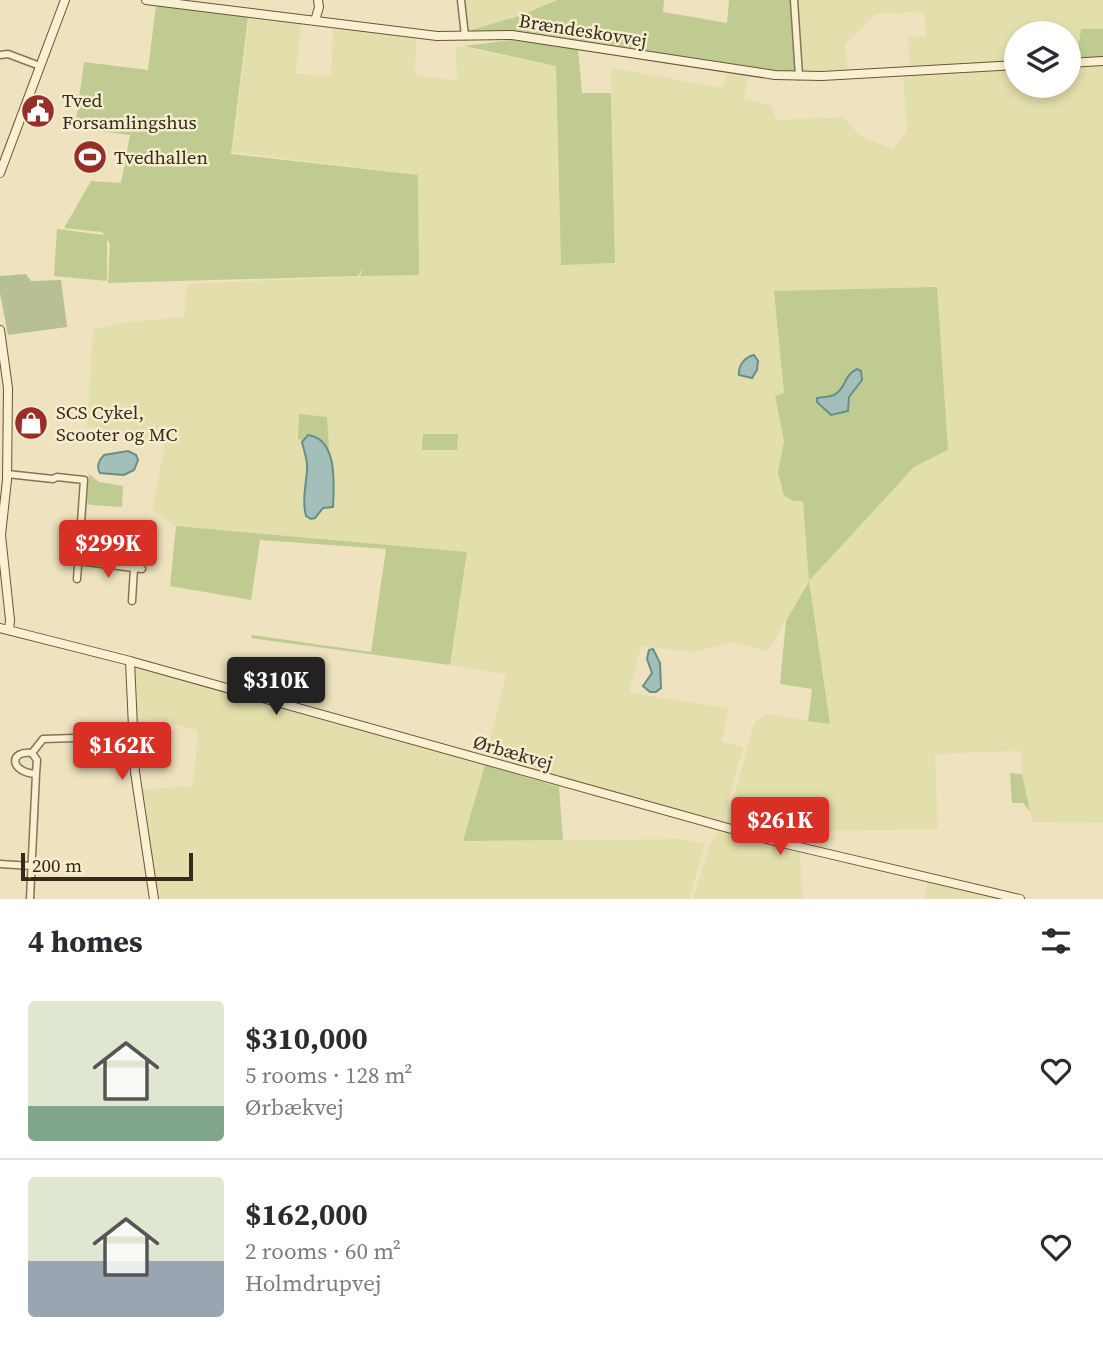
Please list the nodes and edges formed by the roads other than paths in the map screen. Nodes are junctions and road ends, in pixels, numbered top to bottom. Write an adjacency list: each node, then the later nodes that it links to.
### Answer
1 (65, 0): 11 (street)
2 (146, 0): 6 (street, Brændeskovvej)
3 (318, 0): 6 (street)
4 (461, 0): 7 (street)
5 (794, 0): 13 (street)
6 (315, 21): 7 (street, Brændeskovvej)
7 (465, 36): 13 (street, Brændeskovvej)
8 (0, 55): 11 (street)
9 (1103, 61): 10 (street)
10 (1081, 62)
11 (40, 66): 14 (street)
12 (1004, 66): 13 (street, Brændeskovvej)
13 (799, 76)
14 (3, 156): 15 (street)
15 (0, 173)
16 (0, 330): 17 (street)
17 (4, 388): 18 (street)
18 (4, 459): 19 (street)
19 (7, 474): 20 (street); 23 (street)
20 (78, 561): 21 (street); 24 (street)
21 (134, 568): 22 (street); 25 (street)
22 (142, 569)
23 (2, 575): 26 (street)
24 (77, 579)
25 (132, 601)
26 (4, 629): 27 (street, Ørbækvej)
27 (130, 661): 34 (street); 35 (street, Ørbækvej)
28 (75, 738): 29 (street)
29 (32, 753): 30 (street); 30 (street)
30 (36, 774): 32 (street)
31 (0, 864): 32 (street)
32 (32, 866): 33 (street)
33 (30, 899)
34 (154, 899)
35 (1020, 899)

